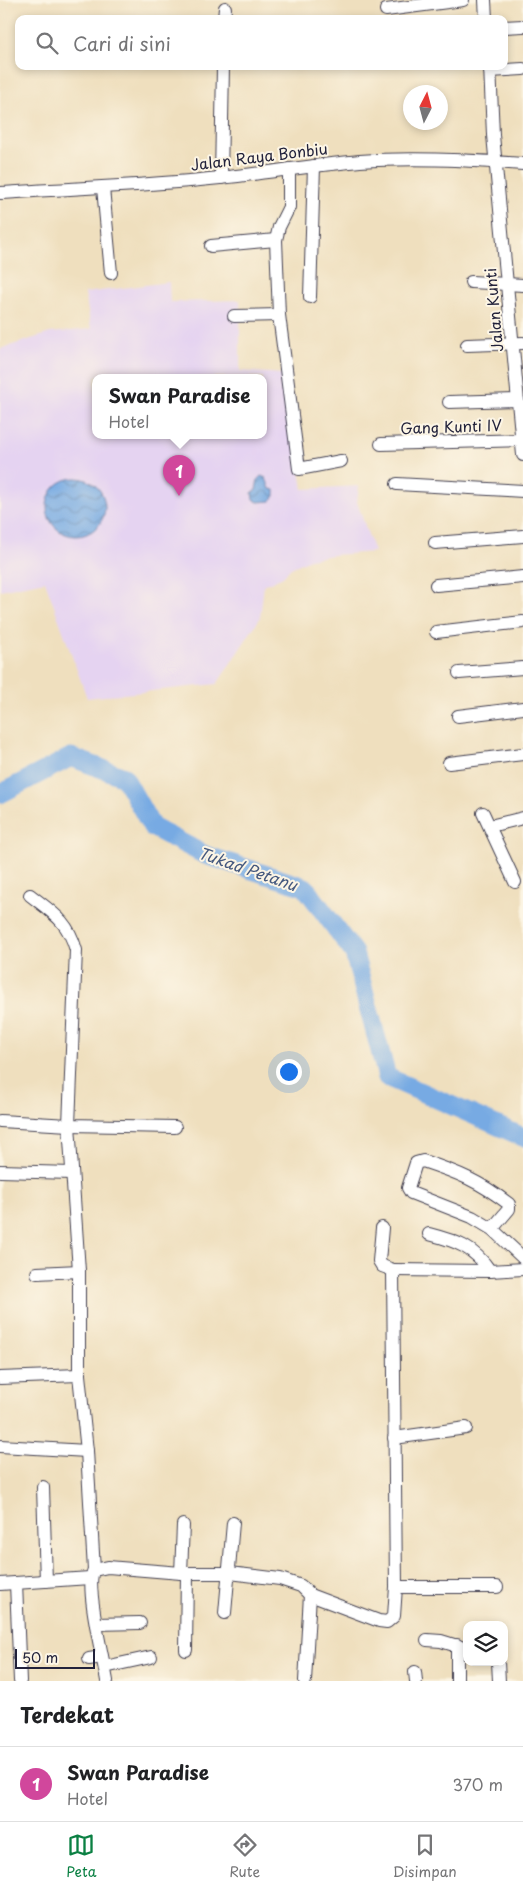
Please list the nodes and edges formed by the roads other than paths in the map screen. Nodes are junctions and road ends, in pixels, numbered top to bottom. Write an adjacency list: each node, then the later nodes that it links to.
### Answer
1 (463, 0): 3 (street)
2 (485, 0): 4 (street)
3 (386, 10)
4 (486, 15)
5 (523, 26): 6 (street)
6 (508, 28)
7 (508, 69): 8 (street)
8 (523, 69)
9 (223, 70): 15 (street)
10 (490, 70): 11 (street, Jalan Kunti)
11 (496, 162): 12 (street, Jalan Raya Bonbiu); 13 (street, Jalan Raya Bonbiu); 22 (street, Jalan Kunti)
12 (523, 164)
13 (314, 166): 14 (street, Jalan Raya Bonbiu); 24 (street)
14 (289, 169): 15 (street, Jalan Raya Bonbiu); 18 (street)
15 (221, 178): 16 (street, Jalan Raya Bonbiu)
16 (103, 188): 17 (street, Jalan Raya Bonbiu); 20 (street)
17 (0, 193)
18 (276, 240): 19 (street); 25 (street)
19 (211, 246)
20 (111, 273)
21 (471, 282): 22 (street)
22 (508, 284): 23 (street); 27 (street, Jalan Kunti)
23 (523, 285)
24 (310, 297)
25 (279, 315): 26 (street); 34 (street)
26 (234, 316)
27 (518, 343): 28 (street); 29 (street, Jalan Kunti)
28 (467, 345)
29 (518, 400): 30 (street); 31 (street, Jalan Kunti)
30 (449, 402)
31 (521, 440): 32 (street, Gang Kunti IV); 33 (street, Jalan Kunti)
32 (382, 444)
33 (523, 454)
34 (341, 461)
35 (397, 484): 36 (street)
36 (523, 491)
37 (523, 536): 38 (street)
38 (435, 543)
39 (523, 578): 40 (street)
40 (436, 585)
41 (523, 622): 42 (street)
42 (436, 632)
43 (523, 668): 44 (street)
44 (459, 673)
45 (523, 708): 46 (street)
46 (458, 716)
47 (523, 754): 48 (street)
48 (449, 763)
49 (483, 813): 51 (street)
50 (523, 818): 51 (street)
51 (490, 826): 52 (street)
52 (515, 882)
53 (30, 895): 55 (street)
54 (0, 1121): 55 (street)
55 (69, 1126): 56 (street); 58 (street)
56 (175, 1126)
57 (0, 1171): 58 (street)
58 (72, 1173): 65 (street)
59 (382, 1228): 64 (street)
60 (492, 1229): 60 (street); 62 (street)
61 (429, 1234): 66 (street)
62 (523, 1258)
63 (523, 1269): 66 (street)
64 (393, 1270): 66 (street); 71 (street)
65 (79, 1271): 67 (street); 68 (street)
66 (490, 1271)
67 (37, 1273)
68 (79, 1375): 69 (street); 73 (street)
69 (0, 1378)
70 (466, 1428): 71 (street)
71 (394, 1438): 83 (street)
72 (0, 1446): 73 (street)
73 (87, 1451): 78 (street)
74 (43, 1487): 80 (street)
75 (233, 1523): 79 (street)
76 (183, 1525): 77 (street)
77 (184, 1573): 78 (street); 79 (street); 91 (street)
78 (92, 1574): 80 (street); 88 (street)
79 (230, 1574): 85 (street); 86 (street)
80 (46, 1581): 81 (street)
81 (16, 1583): 82 (street); 96 (street)
82 (0, 1584)
83 (396, 1587): 84 (street); 85 (street)
84 (497, 1587)
85 (310, 1595): 98 (street)
86 (225, 1613)
87 (140, 1623): 88 (street)
88 (96, 1624): 94 (street)
89 (427, 1640): 90 (street)
90 (462, 1647): 99 (street)
91 (186, 1650)
92 (150, 1657): 94 (street)
93 (89, 1659): 94 (street)
94 (104, 1662): 97 (street)
95 (498, 1666): 100 (street)
96 (20, 1681)
97 (107, 1681)
98 (306, 1681)
99 (457, 1681)
100 (499, 1681)

